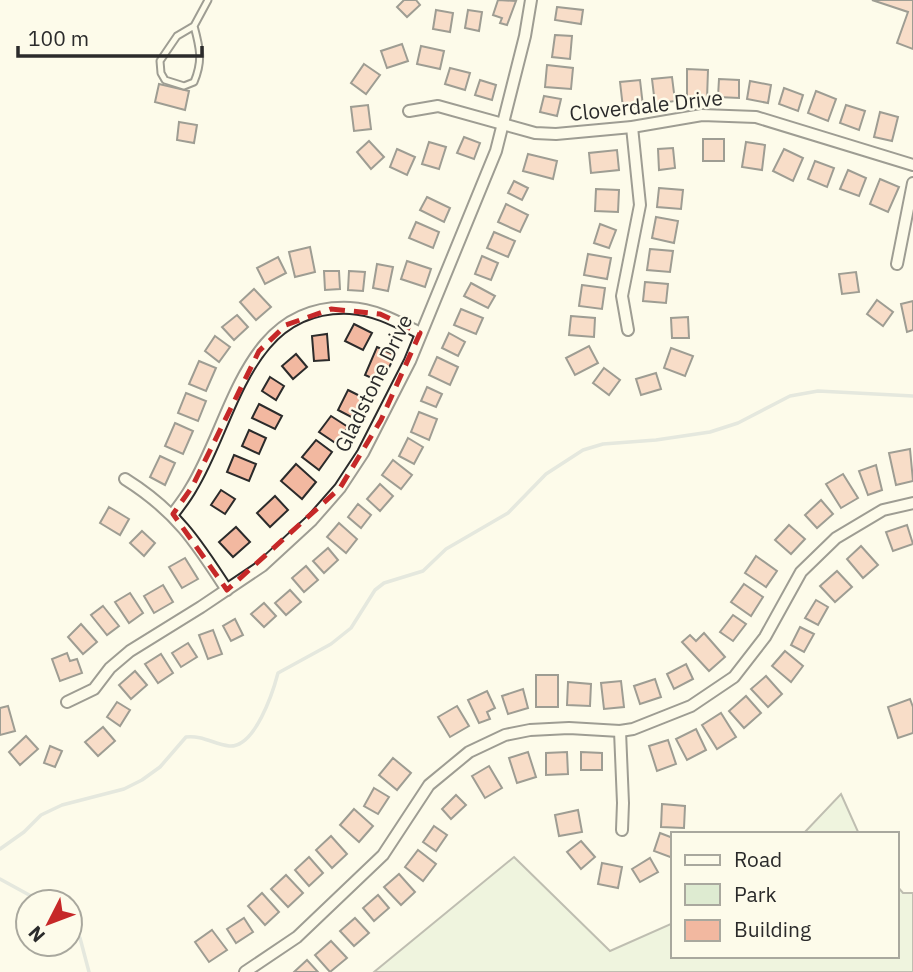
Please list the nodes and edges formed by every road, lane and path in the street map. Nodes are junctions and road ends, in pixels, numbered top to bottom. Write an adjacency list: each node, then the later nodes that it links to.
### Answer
1 (208, 0): 3 (lane)
2 (531, 0): 5 (street, Gladstone Drive)
3 (194, 26): 3 (lane)
4 (409, 111): 5 (street, Cloverdale Drive)
5 (503, 124): 6 (street, Cloverdale Drive); 11 (street, Gladstone Drive)
6 (632, 127): 7 (street, Cloverdale Drive); 10 (street)
7 (913, 165)
8 (913, 183): 9 (street)
9 (897, 264)
10 (628, 330)
11 (420, 333): 14 (street); 15 (street, Gladstone Drive)
12 (125, 480): 14 (street)
13 (913, 503): 17 (street)
14 (173, 514): 15 (street)
15 (227, 590): 16 (street, Gladstone Drive)
16 (67, 702)
17 (620, 731): 18 (street); 19 (street)
18 (622, 830)
19 (245, 972)

